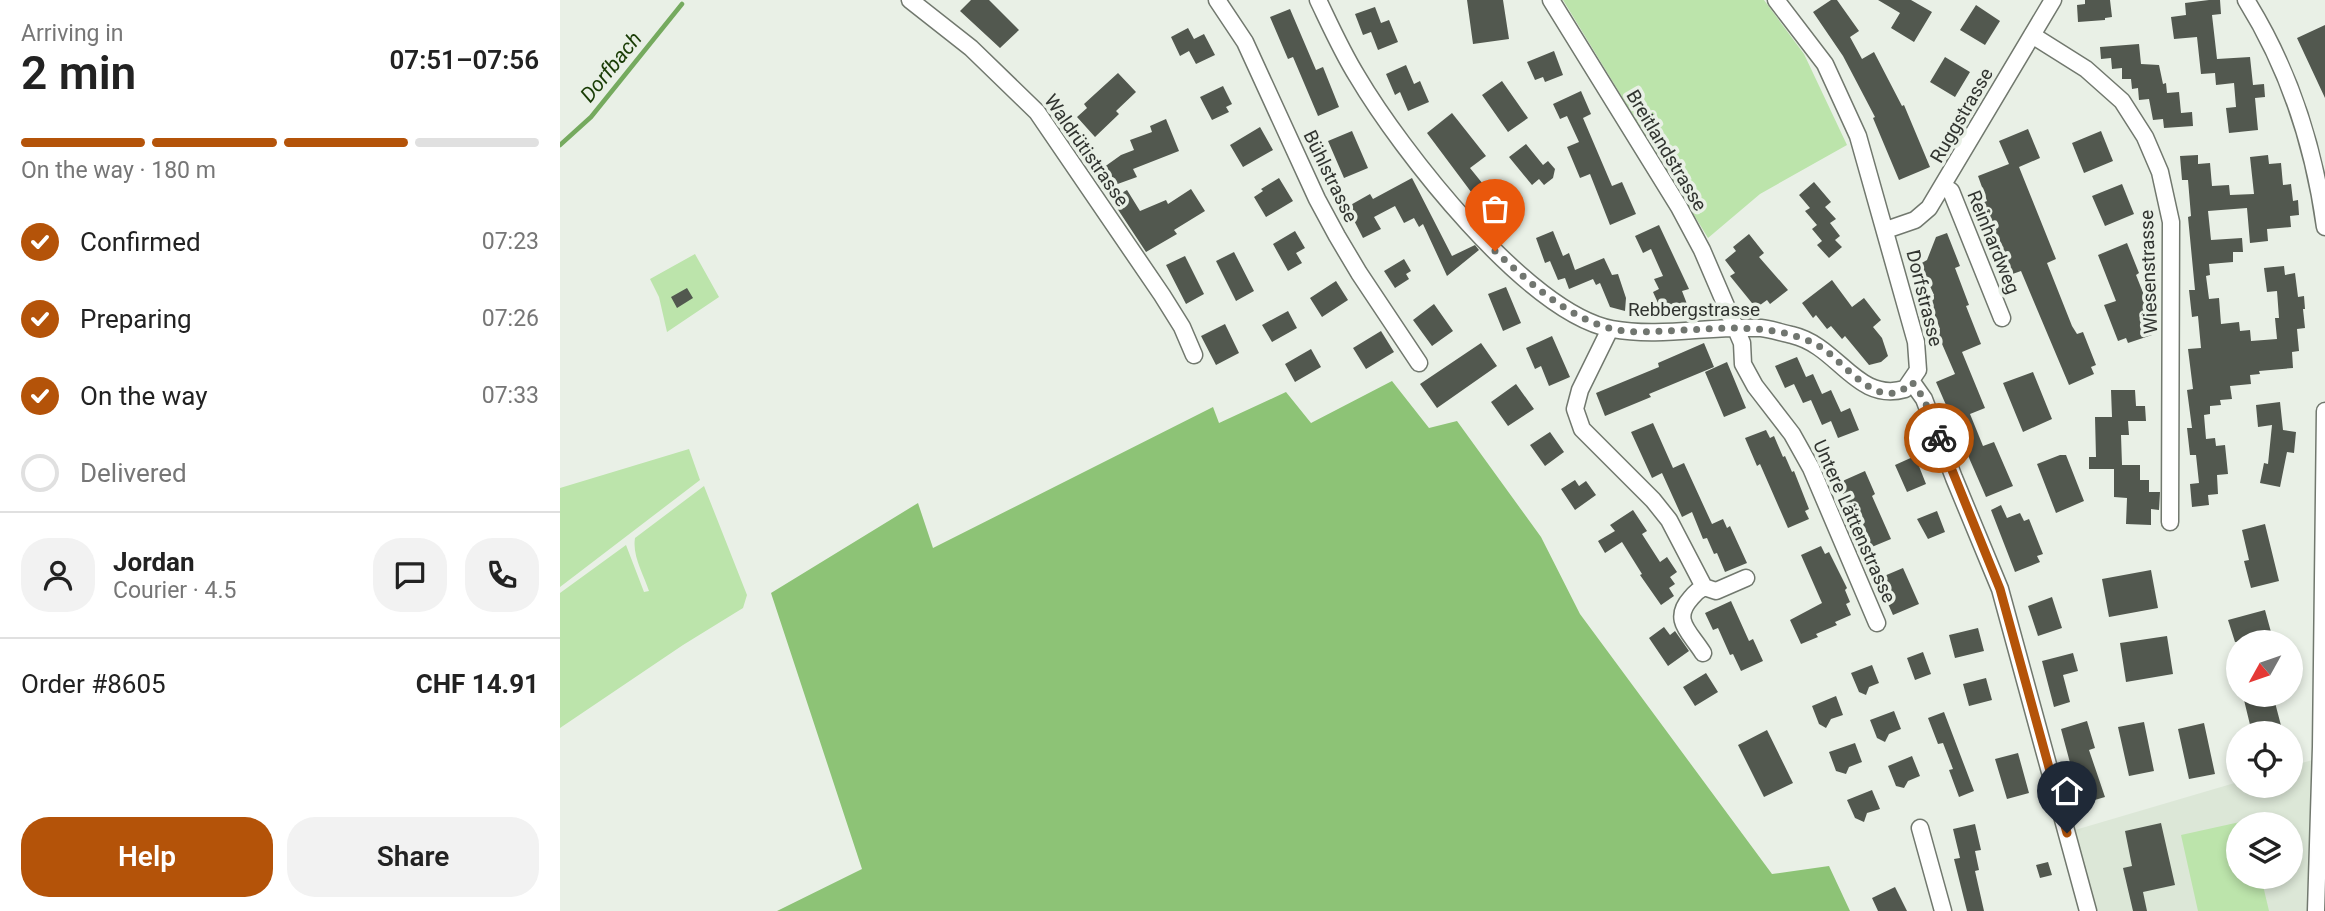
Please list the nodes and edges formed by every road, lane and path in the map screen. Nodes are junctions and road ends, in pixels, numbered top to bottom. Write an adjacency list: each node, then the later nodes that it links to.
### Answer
1 (910, 0): 15 (street, Waldrütistrasse)
2 (1217, 0): 16 (street, Bühlstrasse)
3 (1318, 0): 14 (street, Rebbergstrasse)
4 (1551, 0): 13 (street, Breitlandstrasse)
5 (1776, 0): 11 (street, Dorfstrasse)
6 (2053, 0): 8 (street, Ruggstrasse)
7 (2246, 0): 10 (street)
8 (2032, 35): 9 (street, Ruggstrasse); 20 (street, Wiesenstrasse)
9 (1943, 186): 11 (street, Ruggstrasse); 12 (street, Reinhardweg)
10 (2325, 227)
11 (1886, 230): 17 (street, Dorfstrasse)
12 (2002, 318)
13 (1735, 328): 14 (street, Rebbergstrasse); 17 (street, Rebbergstrasse); 23 (street, Untere Lättenstrasse)
14 (1610, 329): 22 (street)
15 (1194, 355)
16 (1419, 363)
17 (1912, 382): 27 (street)
18 (2325, 411): 19 (street)
19 (2325, 484): 28 (street)
20 (2171, 522)
21 (1746, 578): 22 (street)
22 (1704, 587): 24 (street)
23 (1877, 623)
24 (1703, 653)
25 (1920, 828): 26 (street)
26 (1943, 911)
27 (2088, 911)
28 (2316, 911)

